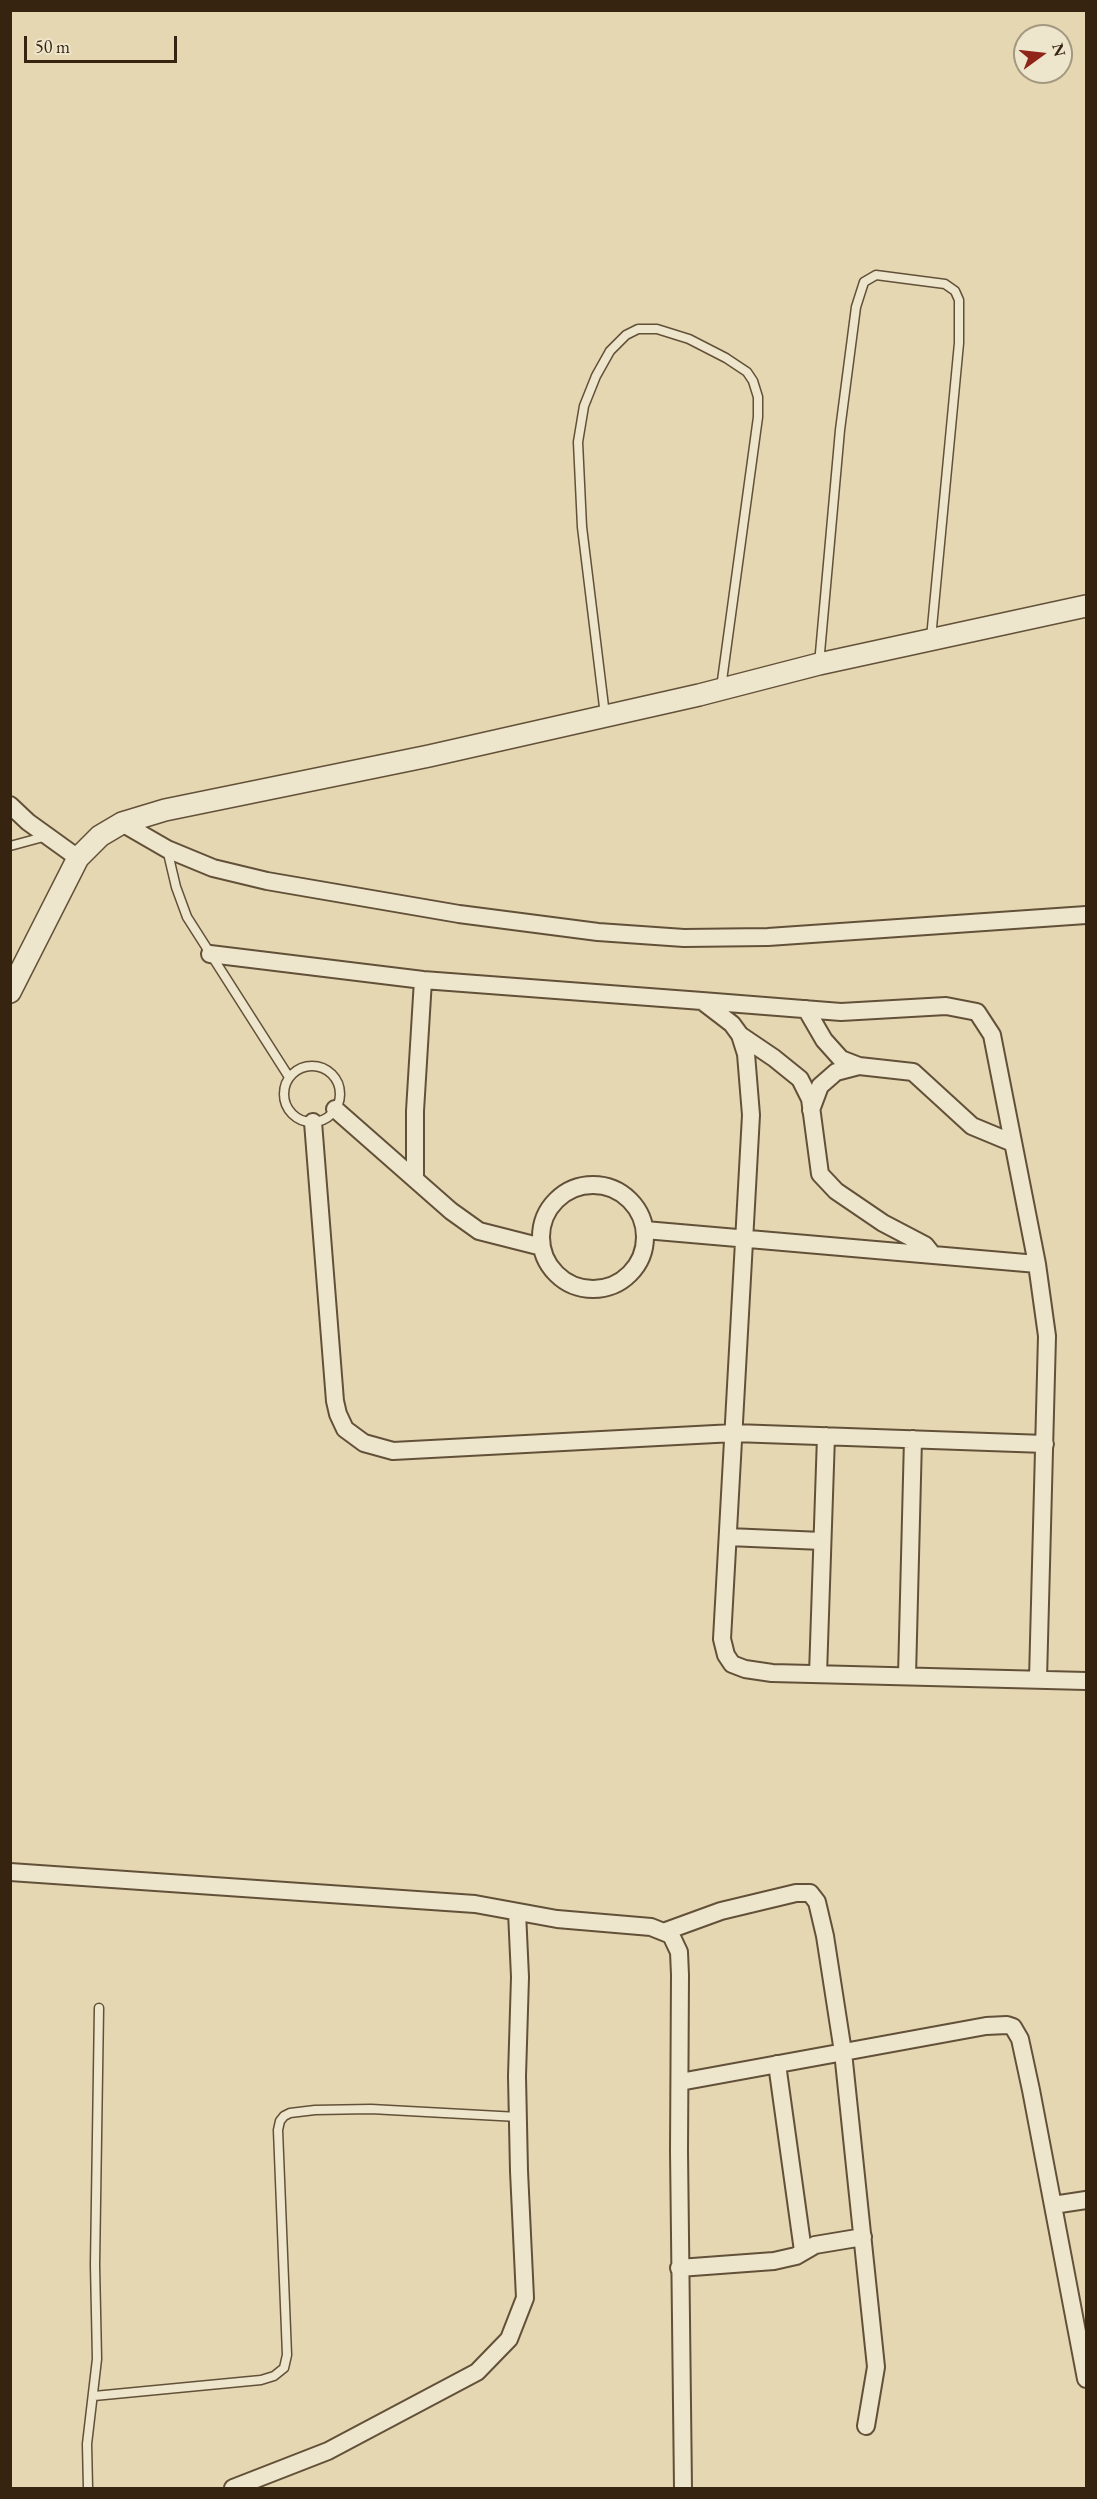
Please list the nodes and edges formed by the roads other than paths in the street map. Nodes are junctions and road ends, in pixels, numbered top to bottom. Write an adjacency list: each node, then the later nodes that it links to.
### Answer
1 (1086, 606): 2 (street)
2 (931, 639): 3 (street); 3 (lane)
3 (819, 664): 4 (street)
4 (721, 689): 5 (street); 5 (lane)
5 (605, 715): 7 (street)
6 (10, 805): 8 (street)
7 (122, 823): 10 (street); 11 (street)
8 (47, 836): 9 (lane); 11 (street)
9 (10, 846)
10 (167, 849): 12 (street); 13 (lane)
11 (78, 858): 15 (street)
12 (1086, 915)
13 (210, 954): 14 (street); 20 (lane)
14 (423, 980): 16 (street); 25 (street)
15 (10, 992)
16 (702, 1001): 17 (street); 18 (street)
17 (806, 1009): 19 (street); 24 (street)
18 (740, 1035): 22 (street); 27 (street)
19 (859, 1066): 22 (street); 24 (street)
20 (289, 1077): 21 (lane); 23 (lane)
21 (335, 1109): 23 (lane); 25 (street)
22 (811, 1110): 29 (street)
23 (313, 1122): 31 (street)
24 (1013, 1143): 30 (street)
25 (415, 1179): 28 (street)
26 (645, 1230): 27 (street); 28 (street); 28 (street)
27 (743, 1237): 29 (street); 31 (street)
28 (542, 1248)
29 (933, 1255): 30 (street)
30 (1037, 1264): 34 (street)
31 (734, 1433): 32 (street); 35 (street)
32 (826, 1436): 33 (street); 36 (street)
33 (913, 1439): 34 (street); 38 (street)
34 (1046, 1444): 39 (street)
35 (728, 1537): 36 (street); 37 (street)
36 (822, 1541): 37 (street)
37 (818, 1674): 38 (street)
38 (907, 1676): 39 (street)
39 (1038, 1679): 40 (street)
40 (1086, 1681)
41 (10, 1872): 42 (street)
42 (517, 1912): 43 (street); 48 (street)
43 (666, 1931): 45 (street); 47 (street)
44 (99, 2008): 55 (lane)
45 (843, 2052): 46 (street); 50 (street); 51 (street)
46 (777, 2064): 47 (street); 52 (street)
47 (680, 2082): 53 (street)
48 (518, 2117): 55 (lane); 58 (street)
49 (1086, 2200): 50 (street)
50 (1053, 2205): 54 (street)
51 (863, 2237): 52 (street); 56 (street)
52 (803, 2251): 53 (street)
53 (679, 2268): 59 (street)
54 (1086, 2379)
55 (94, 2396): 57 (lane)
56 (866, 2426)
57 (88, 2488)
58 (233, 2488)
59 (683, 2488)

